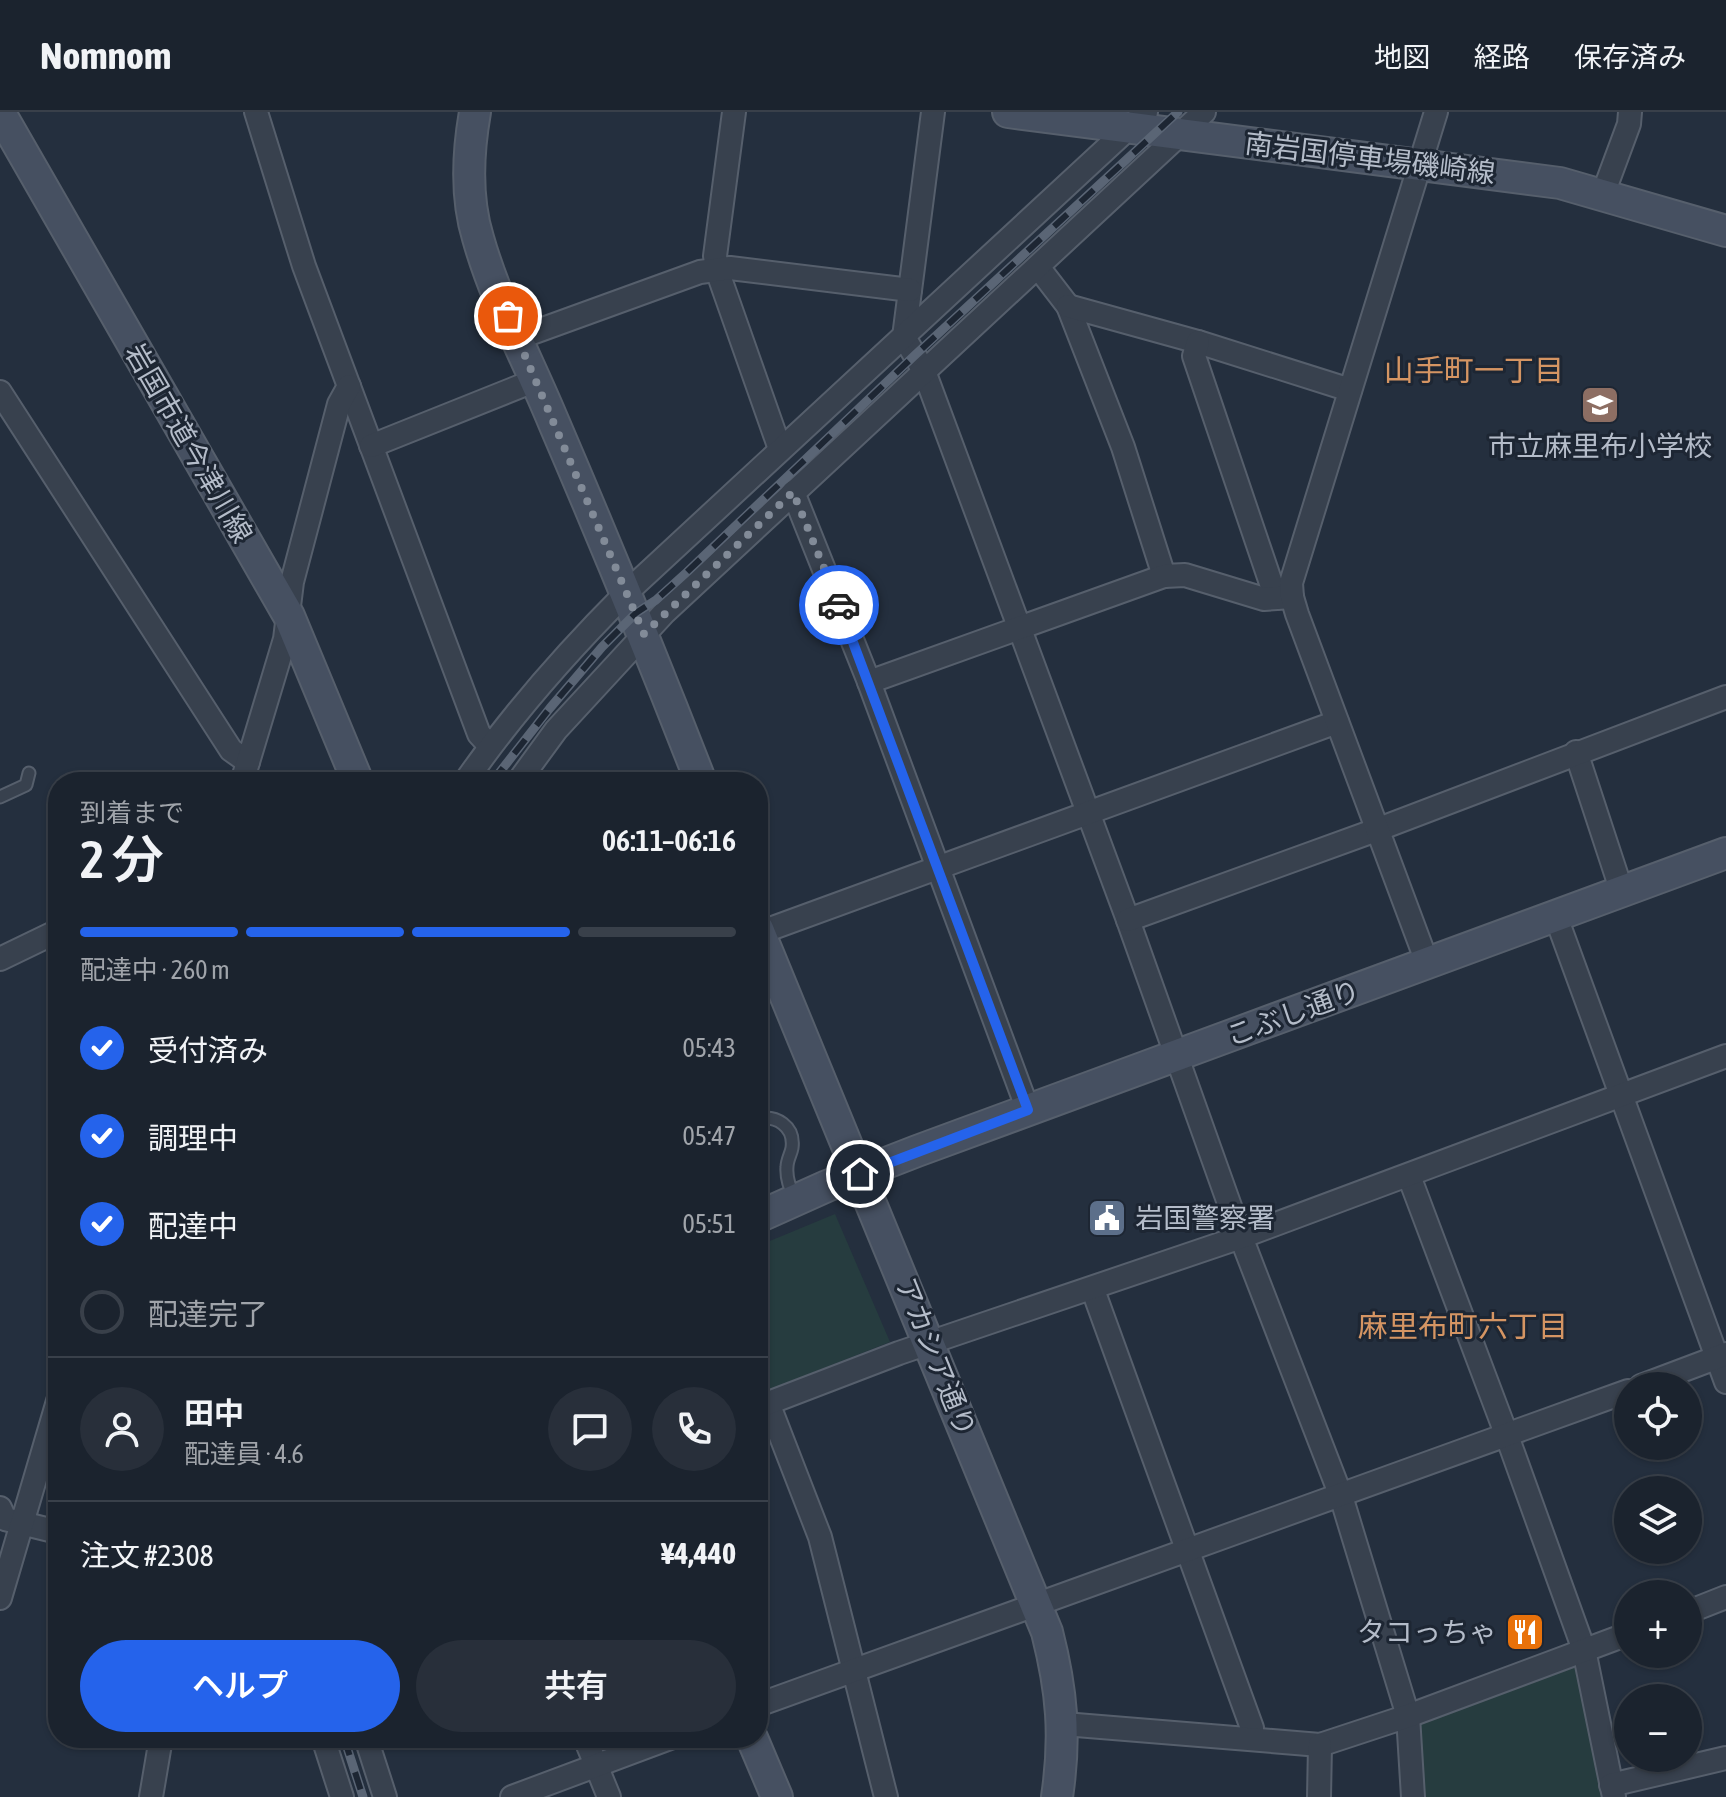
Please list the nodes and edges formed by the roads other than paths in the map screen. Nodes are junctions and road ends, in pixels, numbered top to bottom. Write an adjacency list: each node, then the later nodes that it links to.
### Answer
1 (256, 112): 24 (street)
2 (475, 112): 20 (street)
3 (734, 112): 16 (street)
4 (933, 112): 17 (street)
5 (1008, 112): 10 (street, 南岩国停車場磯崎線)
6 (1204, 112): 11 (street)
7 (1436, 112): 12 (street)
8 (1630, 112): 13 (street)
9 (0, 113): 33 (street, 岩国市道今津川線)
10 (1138, 119): 11 (street, 南岩国停車場磯崎線); 19 (street)
11 (1181, 134): 12 (street, 南岩国停車場磯崎線); 15 (street)
12 (1420, 166): 13 (street, 南岩国停車場磯崎線); 25 (street)
13 (1603, 194): 14 (street, 南岩国停車場磯崎線)
14 (1726, 231)
15 (1038, 267): 18 (street); 22 (street)
16 (717, 270): 17 (street); 20 (street); 28 (street)
17 (910, 290): 19 (street)
18 (1068, 306): 21 (street); 30 (street)
19 (904, 337): 22 (street); 28 (street)
20 (518, 338): 23 (street)
21 (1198, 342): 25 (street); 32 (street)
22 (924, 371): 29 (street); 34 (street)
23 (536, 380): 27 (street); 31 (street)
24 (349, 386): 27 (street); 33 (street)
25 (1350, 390): 32 (street)
26 (2, 399): 41 (street)
27 (371, 446): 39 (street)
28 (780, 449): 31 (street)
29 (793, 492): 35 (street); 36 (street)
30 (1164, 576): 32 (street); 34 (street)
31 (626, 593): 35 (street); 39 (street)
32 (1284, 598): 38 (street)
33 (289, 616): 41 (street); 42 (street, 岩国市道今津川線)
34 (1020, 629): 36 (street); 48 (street)
35 (644, 634): 44 (street); 45 (street)
36 (869, 682): 51 (street)
37 (1726, 697): 40 (street)
38 (1337, 722): 48 (street); 49 (street)
39 (490, 746): 43 (street)
40 (1576, 752): 49 (street); 52 (street)
41 (245, 772)
42 (354, 772)
43 (472, 772)
44 (525, 772)
45 (697, 772)
46 (29, 773): 47 (lane)
47 (0, 797)
48 (1088, 814): 51 (street); 54 (street)
49 (1379, 829): 54 (street); 59 (street)
50 (1726, 853): 52 (street, こぶし通り)
51 (936, 867): 55 (street); 63 (street)
52 (1622, 892): 53 (street, こぶし通り)
53 (1556, 917): 59 (street, こぶし通り); 62 (street)
54 (1128, 920): 60 (street)
55 (768, 928)
56 (48, 936): 58 (street)
57 (768, 953): 65 (street, アカシア通り)
58 (0, 959)
59 (1428, 965): 60 (street, こぶし通り)
60 (1176, 1054): 63 (street, こぶし通り); 69 (street)
61 (1726, 1056): 62 (street)
62 (1622, 1094): 66 (street); 72 (street)
63 (1028, 1110): 65 (street, こぶし通り)
64 (768, 1118): 67 (lane)
65 (860, 1174): 67 (street, こぶし通り); 71 (street, アカシア通り)
66 (1409, 1176): 69 (street); 79 (street)
67 (795, 1199): 68 (street, こぶし通り)
68 (768, 1211)
69 (1241, 1237): 70 (street); 80 (street)
70 (1093, 1290): 71 (street); 84 (street)
71 (931, 1345): 76 (street); 87 (street, アカシア通り)
72 (1722, 1356): 73 (street); 74 (street)
73 (1679, 1372)
74 (1726, 1382)
75 (1614, 1396): 79 (street)
76 (768, 1403)
77 (768, 1417): 91 (street)
78 (48, 1434): 82 (street)
79 (1507, 1436): 80 (street); 90 (street)
80 (1341, 1496): 84 (street); 93 (street)
81 (0, 1508): 82 (street)
82 (21, 1524): 83 (street); 86 (street)
83 (48, 1530)
84 (1189, 1550): 87 (street); 95 (street)
85 (1726, 1597): 88 (street)
86 (0, 1598)
87 (1037, 1605): 91 (street); 94 (street, アカシア通り)
88 (1702, 1606)
89 (1614, 1639): 90 (street)
90 (1584, 1650): 93 (street); 105 (street)
91 (855, 1669): 92 (street); 112 (street)
92 (768, 1701)
93 (1408, 1716): 96 (street); 115 (street)
94 (1064, 1724): 95 (street); 113 (street, アカシア通り)
95 (1252, 1739): 96 (street)
96 (1320, 1745): 114 (street)
97 (159, 1748): 106 (street)
98 (326, 1748): 107 (street)
99 (369, 1748): 108 (street)
100 (589, 1748): 104 (street)
101 (644, 1748): 104 (street)
102 (756, 1748): 111 (street)
103 (1726, 1758): 105 (street)
104 (596, 1766): 109 (street); 110 (street)
105 (1613, 1791)
106 (151, 1797)
107 (342, 1797)
108 (385, 1797)
109 (512, 1797)
110 (609, 1797)
111 (777, 1797)
112 (886, 1797)
113 (1057, 1797)
114 (1319, 1797)
115 (1413, 1797)

